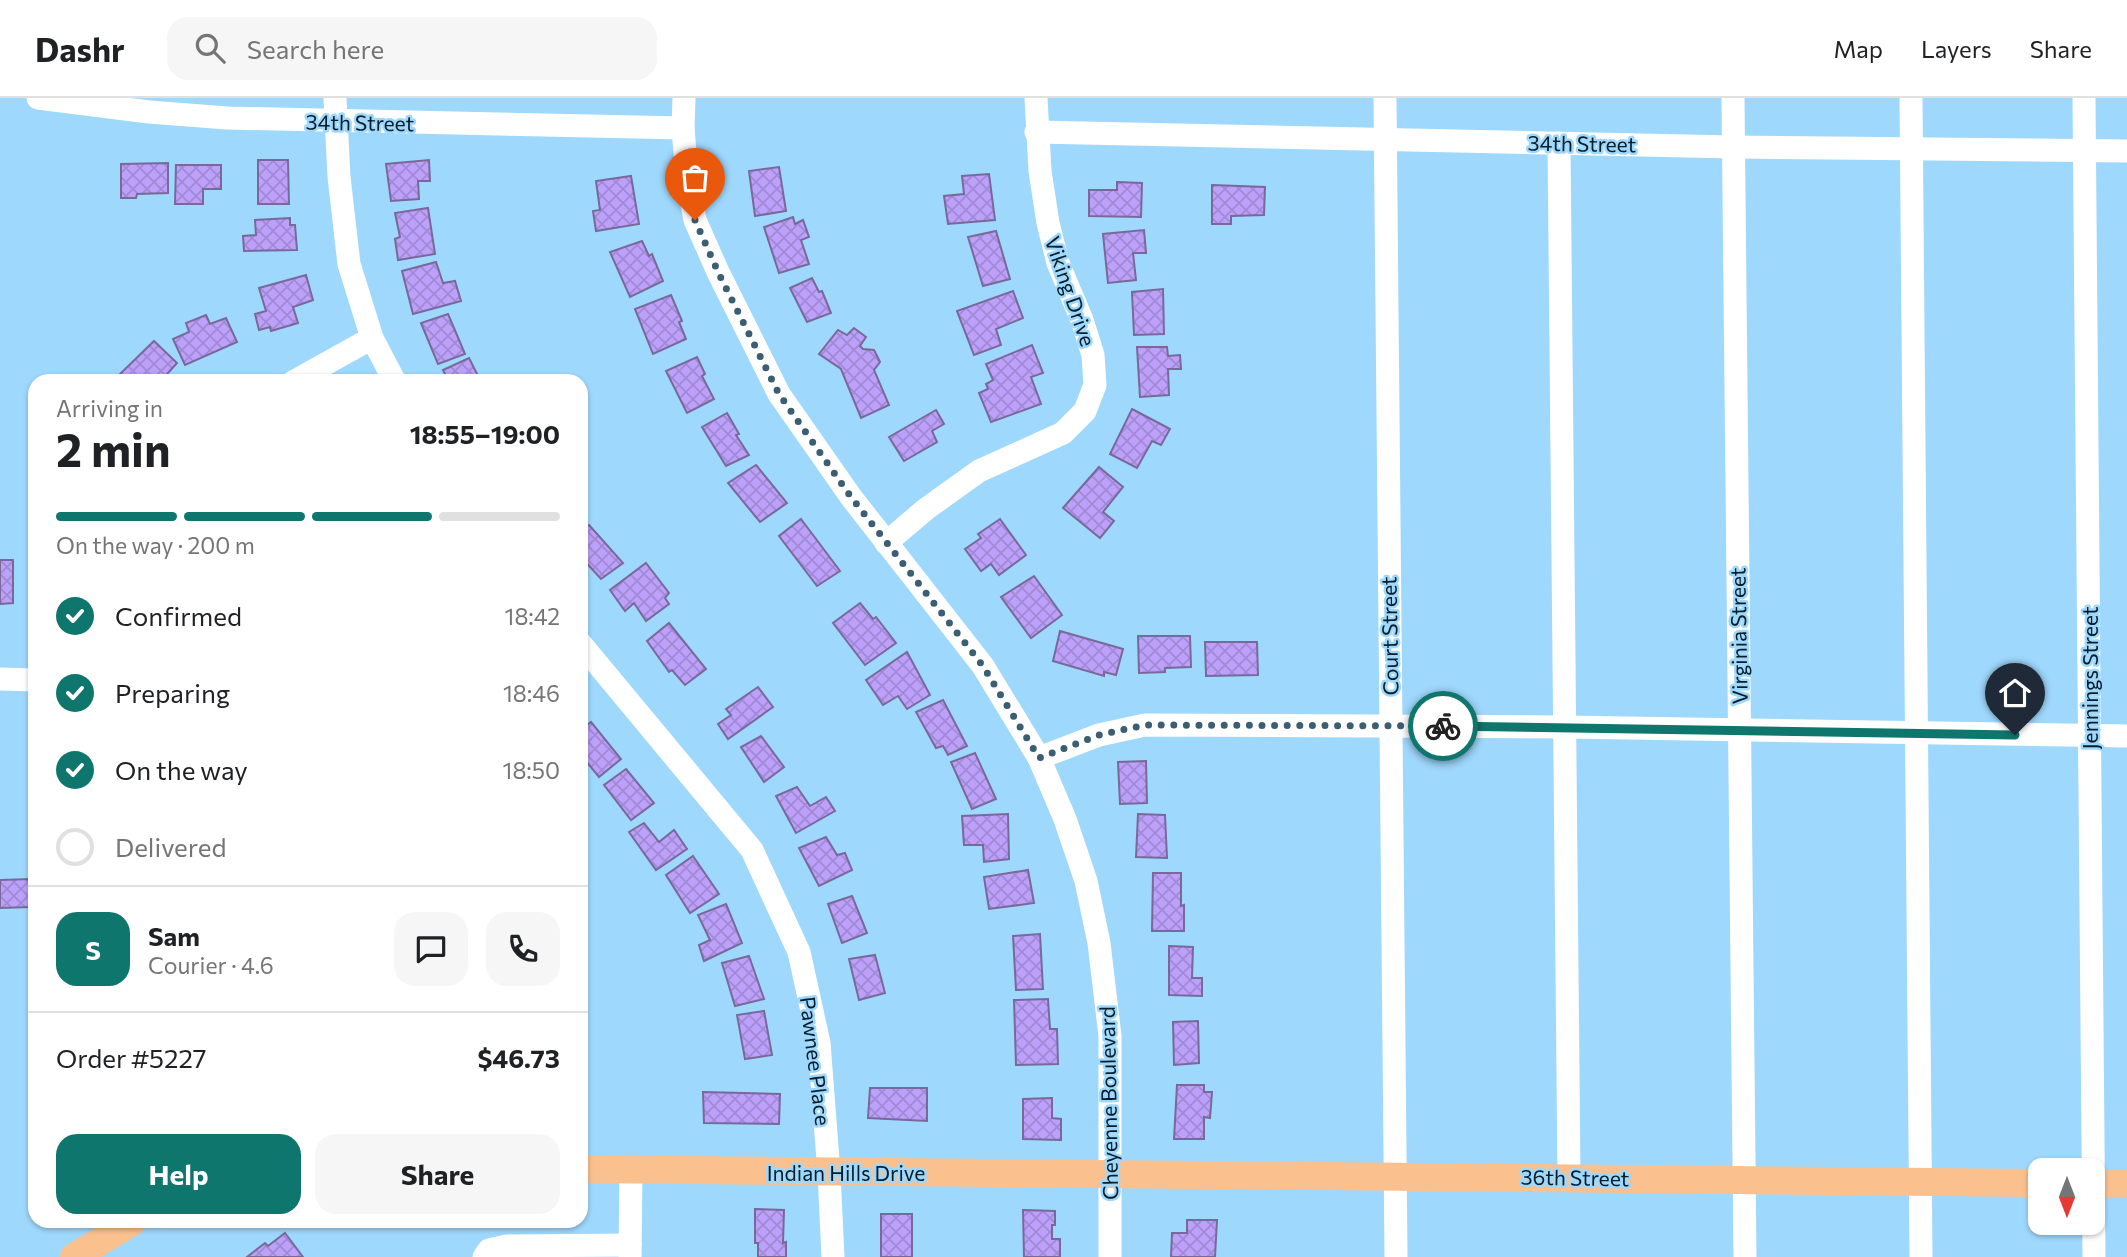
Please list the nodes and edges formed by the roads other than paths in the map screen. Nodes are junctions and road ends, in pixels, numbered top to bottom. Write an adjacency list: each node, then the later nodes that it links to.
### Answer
1 (38, 98): 9 (street, 34th Street)
2 (335, 98): 10 (street)
3 (684, 98): 11 (street, Cheyenne Boulevard)
4 (1037, 98): 12 (street, Viking Drive)
5 (1385, 98): 13 (street, Court Street)
6 (1733, 98): 15 (street, Virginia Street)
7 (1911, 98): 16 (street)
8 (2084, 98): 18 (street, Jennings Street)
9 (76, 101): 10 (street, 34th Street)
10 (335, 122): 11 (street, 34th Street); 19 (street)
11 (683, 128): 22 (street, Cheyenne Boulevard)
12 (1036, 132): 13 (street, 34th Street); 22 (street, Viking Drive)
13 (1385, 140): 14 (street, 34th Street); 26 (street, Court Street)
14 (1559, 143): 15 (street, 34th Street); 27 (street)
15 (1734, 147): 16 (street, 34th Street); 28 (street, Virginia Street)
16 (1910, 148): 18 (street, 34th Street); 29 (street)
17 (2127, 151): 18 (street, 34th Street)
18 (2084, 152): 30 (street, Jennings Street)
19 (372, 338): 20 (street); 21 (street)
20 (307, 374)
21 (391, 374)
22 (886, 542): 32 (street, Cheyenne Boulevard)
23 (588, 656): 36 (street, Pawnee Place)
24 (0, 680): 25 (street)
25 (28, 680)
26 (1390, 725): 27 (street); 32 (street); 38 (street, Court Street)
27 (1566, 727): 28 (street); 39 (street)
28 (1740, 730): 29 (street); 40 (street, Virginia Street)
29 (1916, 734): 30 (street); 41 (street)
30 (2090, 736): 31 (street); 33 (street, Jennings Street)
31 (2127, 736)
32 (1039, 758): 37 (street, Cheyenne Boulevard)
33 (2093, 1158)
34 (588, 1169): 35 (main road, Indian Hills Drive)
35 (631, 1170): 36 (main road, Indian Hills Drive); 47 (street)
36 (829, 1173): 37 (main road, Indian Hills Drive); 50 (street, Pawnee Place)
37 (1110, 1173): 38 (main road, 36th Street); 51 (street, Cheyenne Boulevard)
38 (1395, 1175): 39 (main road, 36th Street); 52 (street, Court Street)
39 (1569, 1177): 40 (main road, 36th Street)
40 (1744, 1179): 41 (main road, 36th Street); 53 (street, Virginia Street)
41 (1919, 1181): 42 (main road, 36th Street); 54 (street)
42 (2028, 1183)
43 (2105, 1184): 44 (main road)
44 (2127, 1184)
45 (122, 1228): 48 (main road)
46 (2094, 1236): 55 (street, Jennings Street)
47 (630, 1251): 49 (street)
48 (74, 1257)
49 (484, 1257)
50 (833, 1257)
51 (1110, 1257)
52 (1396, 1257)
53 (1745, 1257)
54 (1921, 1257)
55 (2094, 1257)

